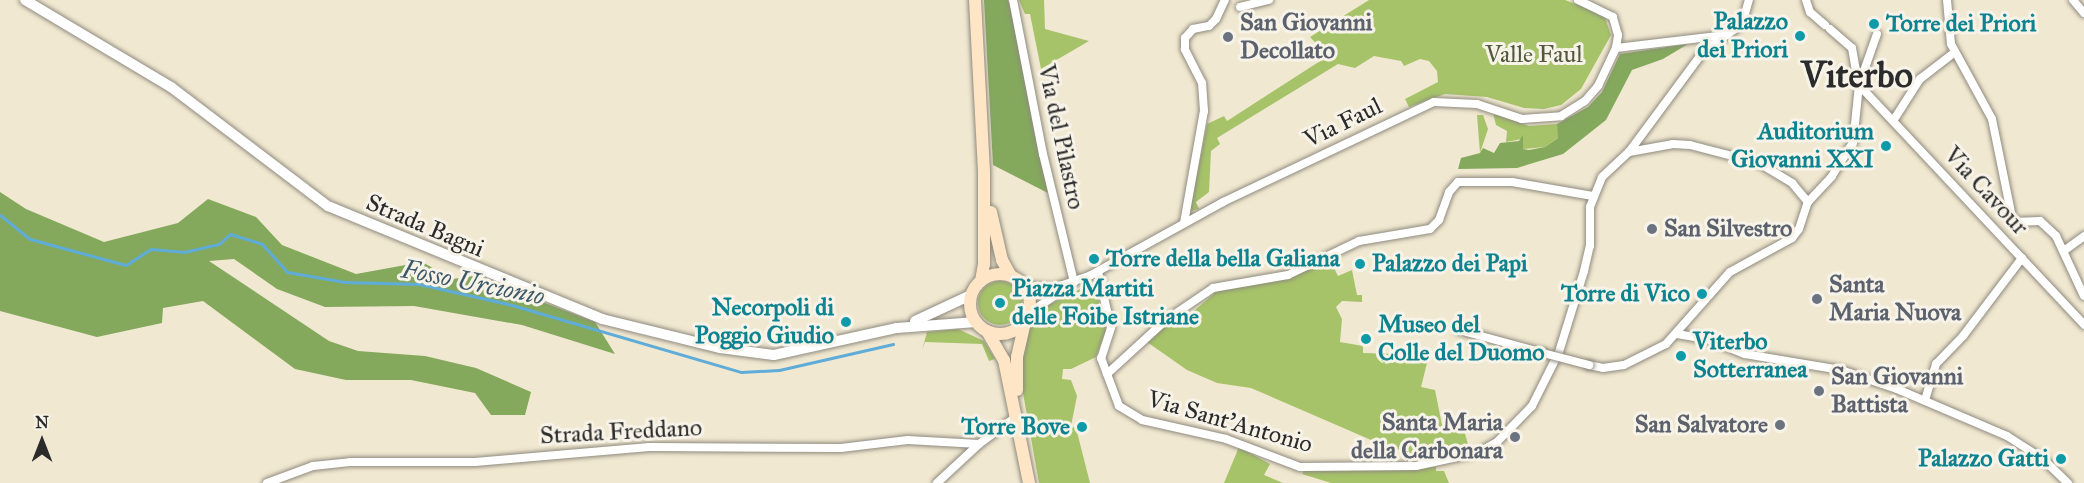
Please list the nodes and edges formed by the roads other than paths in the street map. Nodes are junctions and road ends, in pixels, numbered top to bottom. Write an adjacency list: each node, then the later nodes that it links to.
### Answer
1 (25, 0): 39 (street, Strada Bagni)
2 (975, 0): 22 (main road)
3 (1013, 0): 32 (street, Via del Pilastro)
4 (1225, 0): 25 (street)
5 (1269, 0): 11 (street)
6 (1578, 0): 15 (street)
7 (1749, 0): 14 (street)
8 (1806, 0): 16 (street)
9 (1947, 0): 18 (street)
10 (2073, 0): 12 (street)
11 (1240, 7)
12 (2084, 13)
13 (1876, 34): 17 (street)
14 (1728, 35): 15 (street); 21 (street)
15 (1616, 48): 25 (street, Via Faul)
16 (1852, 48): 17 (street); 19 (street)
17 (1869, 50): 19 (street)
18 (1955, 52): 20 (street); 27 (street)
19 (1859, 85): 20 (street, Via Cavour); 24 (street)
20 (1893, 121): 28 (street, Via Cavour)
21 (1629, 152): 23 (street); 24 (street)
22 (984, 172): 30 (main road); 31 (main road)
23 (1593, 196): 43 (street); 47 (street)
24 (1808, 202): 42 (street)
25 (1184, 223): 29 (street, Via Faul)
26 (2084, 236): 27 (street)
27 (2065, 250): 35 (street)
28 (2022, 258): 38 (street, Via Cavour); 44 (street)
29 (1098, 272): 32 (street, Via Faul); 43 (street, Via Sant'Antonio)
30 (1011, 276): 31 (main road); 33 (main road)
31 (981, 281): 34 (main road)
32 (1074, 282): 33 (street, Via Faul); 36 (street, Via Faul)
33 (1025, 286): 36 (main road)
34 (971, 295): 37 (main road); 39 (street, Strada Bagni)
35 (2084, 296)
36 (1027, 317): 41 (main road); 45 (main road)
37 (976, 322): 39 (street, Strada Bagni); 41 (main road)
38 (2084, 325)
39 (897, 328)
40 (1459, 330): 42 (street, bridge)
41 (987, 331): 45 (main road)
42 (1677, 334): 44 (street)
43 (1107, 374): 48 (street, Via Sant'Antonio)
44 (1925, 400): 52 (street)
45 (1018, 415): 46 (street); 51 (main road)
46 (979, 444): 49 (street, Strada Freddano); 50 (street)
47 (1481, 451)
48 (1471, 454)
49 (267, 483)
50 (937, 483)
51 (1029, 483)
52 (2068, 483)

